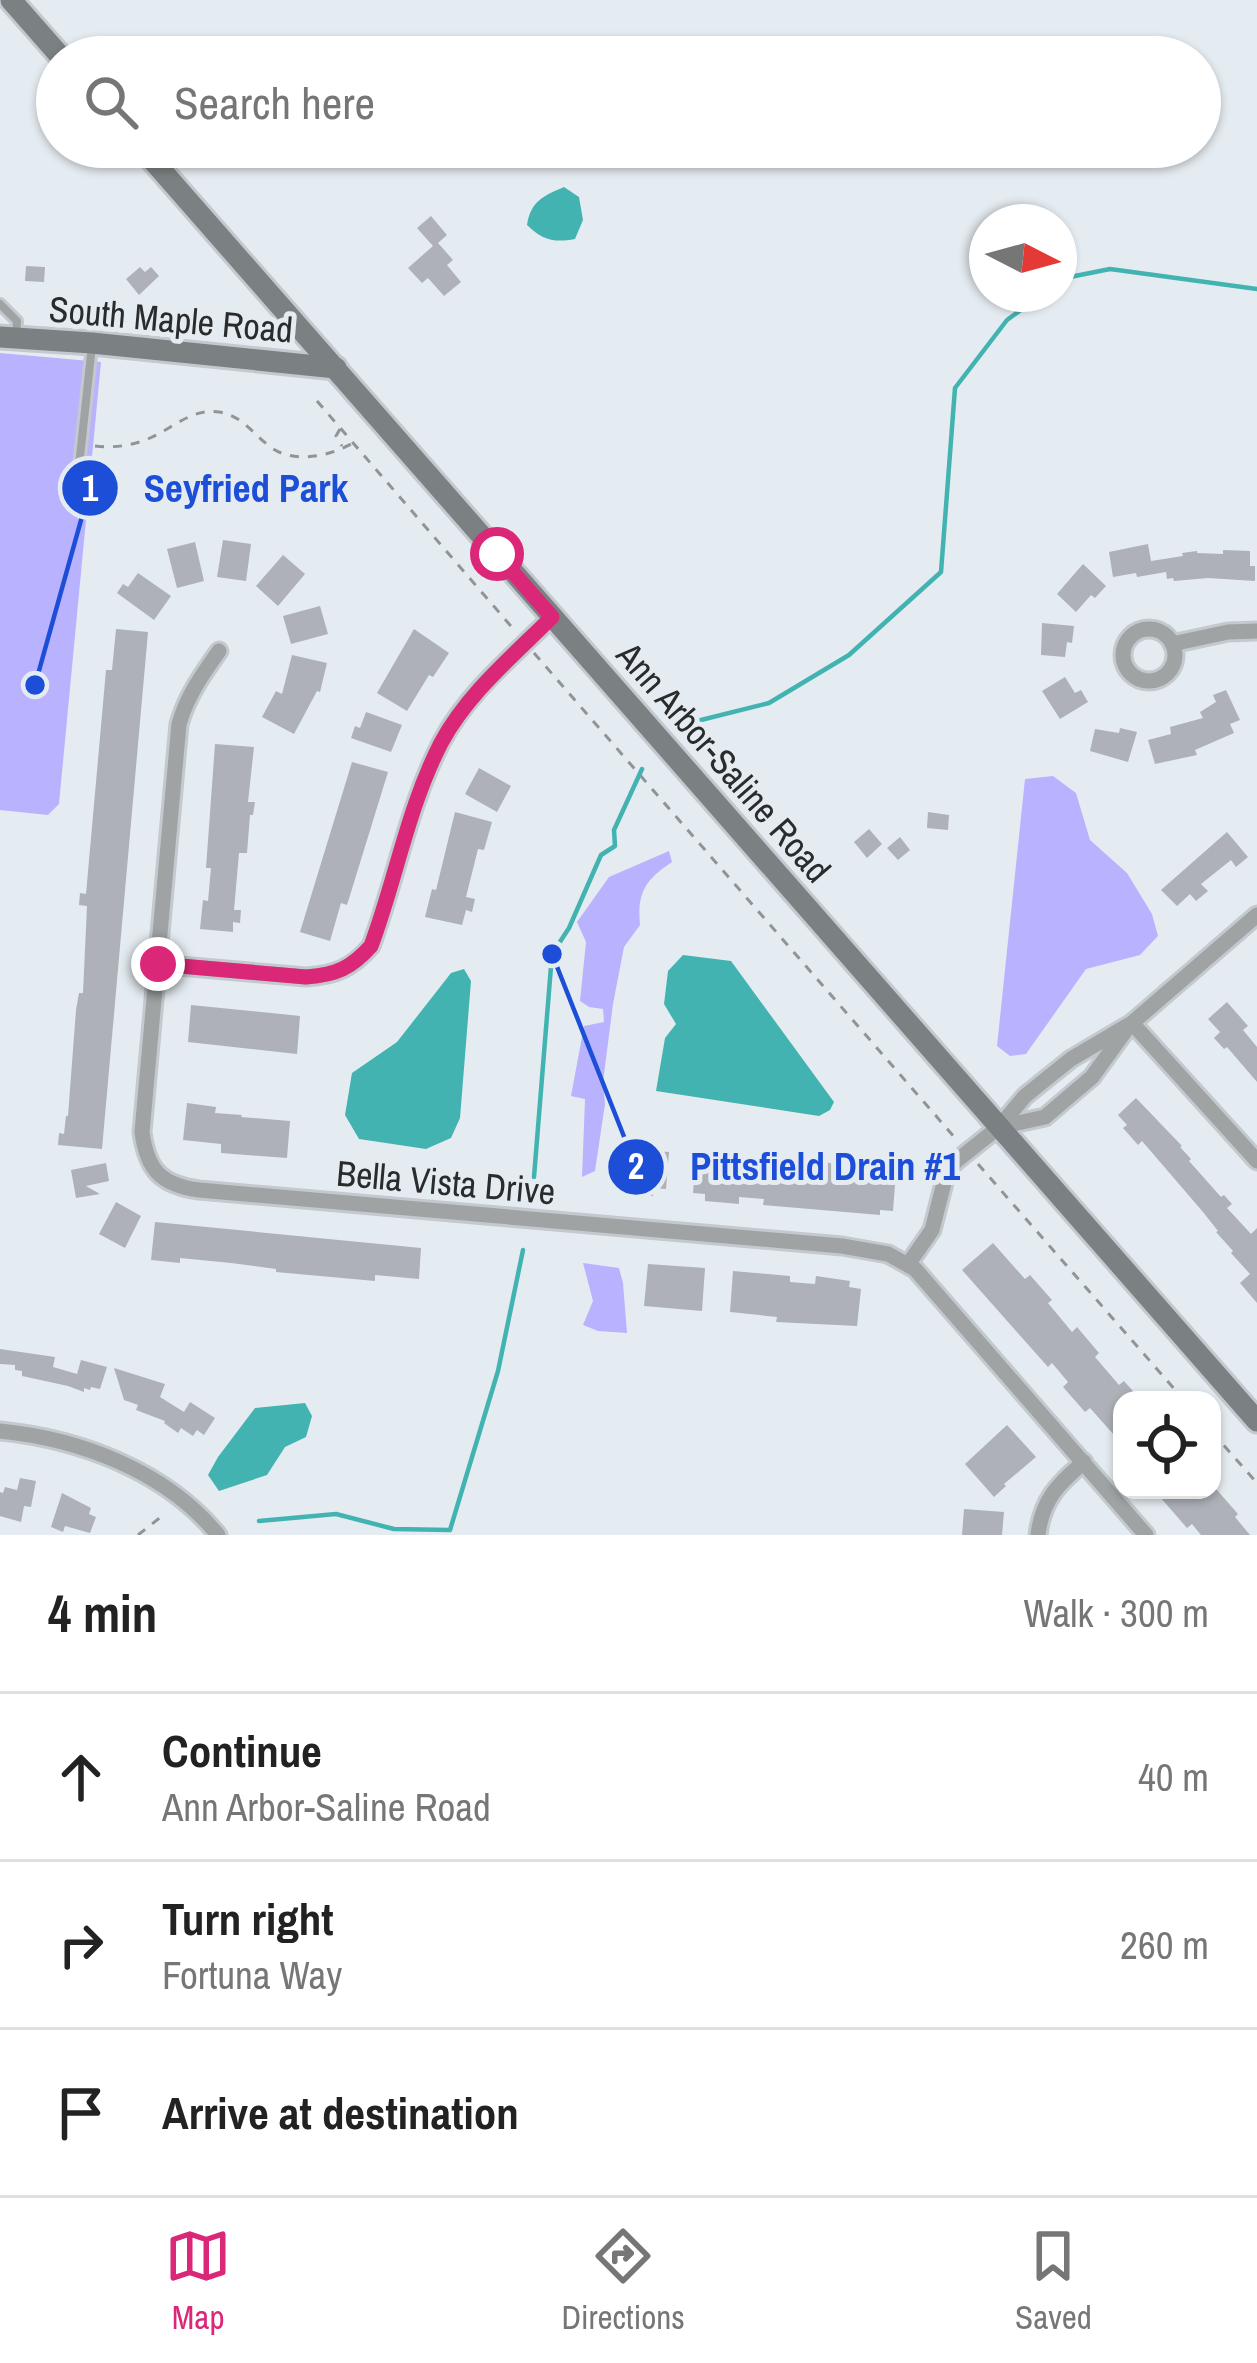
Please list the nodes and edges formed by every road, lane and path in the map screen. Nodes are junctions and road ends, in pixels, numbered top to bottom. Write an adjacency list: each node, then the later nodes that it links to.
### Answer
1 (10, 0): 2 (main road)
2 (42, 36)
3 (160, 168): 7 (main road, Ann Arbor-Saline Road)
4 (0, 304): 5 (lane)
5 (8, 338): 6 (main road, South Maple Road)
6 (92, 343): 7 (main road, South Maple Road); 13 (lane)
7 (336, 368): 14 (main road, Ann Arbor-Saline Road)
8 (317, 401): 9 (path)
9 (341, 428): 10 (path); 12 (path)
10 (353, 443): 12 (path); 15 (path)
11 (100, 446): 12 (path)
12 (345, 447)
13 (76, 494)
14 (552, 617): 21 (street); 23 (main road, Ann Arbor-Saline Road)
15 (507, 622)
16 (1257, 631): 17 (street)
17 (1172, 644)
18 (219, 651): 21 (street, Bella Vista Drive)
19 (543, 666): 24 (path)
20 (1257, 915): 22 (street)
21 (158, 964): 27 (street, Bella Vista Drive)
22 (1132, 1023): 23 (street); 23 (street); 25 (street)
23 (998, 1127): 27 (street); 29 (main road, Ann Arbor-Saline Road)
24 (951, 1133)
25 (1257, 1160)
26 (983, 1170): 28 (path)
27 (910, 1263): 32 (street)
28 (1176, 1391)
29 (1257, 1421)
30 (0, 1431): 36 (street)
31 (1221, 1442): 33 (path)
32 (1084, 1462): 37 (street); 38 (street)
33 (1257, 1483)
34 (162, 1516): 35 (path)
35 (138, 1535)
36 (218, 1535)
37 (1038, 1535)
38 (1146, 1535)

